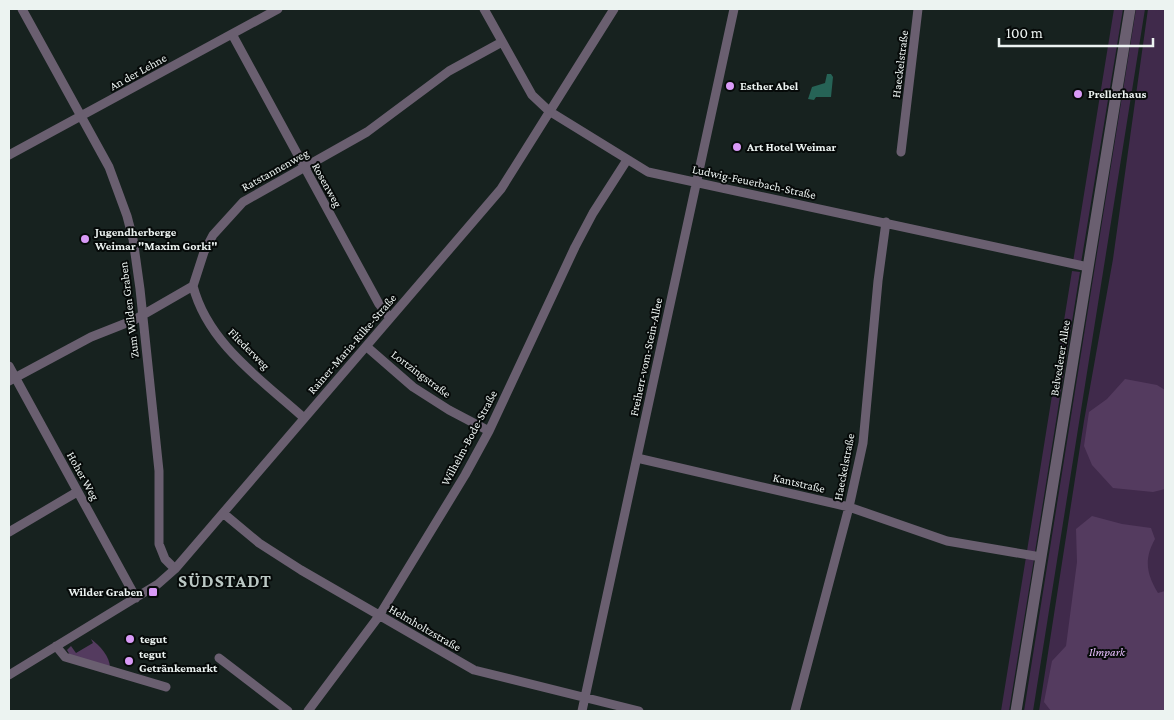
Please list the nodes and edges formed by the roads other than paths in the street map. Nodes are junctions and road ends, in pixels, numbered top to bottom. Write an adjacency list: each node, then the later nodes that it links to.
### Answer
1 (22, 9): 11 (street, Zum Wilden Graben)
2 (278, 9): 8 (street, An der Lehne)
3 (484, 9): 9 (street, Ludwig-Feuerbach-Straße)
4 (614, 9): 10 (street, Rainer-Maria-Rilke-Straße)
5 (734, 9): 16 (street, Freiherr-vom-Stein-Allee)
6 (918, 9): 12 (street, Haeckelstraße)
7 (1130, 9): 18 (street, Belvederer Allee)
8 (232, 34): 11 (street, An der Lehne); 15 (street, Rosenweg)
9 (502, 42): 10 (street, Ludwig-Feuerbach-Straße); 15 (street, Ratstannenweg)
10 (549, 111): 14 (street, Ludwig-Feuerbach-Straße); 21 (street, Rainer-Maria-Rilke-Straße)
11 (82, 117): 13 (street, An der Lehne); 20 (street, Zum Wilden Graben)
12 (902, 152)
13 (9, 155)
14 (627, 160): 16 (street, Ludwig-Feuerbach-Straße); 26 (street, Wilhelm-Bode-Straße)
15 (304, 169): 19 (street, Ratstannenweg); 21 (street, Rosenweg)
16 (696, 183): 17 (street, Ludwig-Feuerbach-Straße); 27 (street, Freiherr-vom-Stein-Allee)
17 (886, 222): 18 (street, Ludwig-Feuerbach-Straße); 29 (street, Haeckelstraße)
18 (1088, 267): 32 (street, Belvederer Allee)
19 (194, 286): 20 (street); 25 (street, Fliederweg)
20 (143, 313): 24 (street); 33 (street, Zum Wilden Graben)
21 (390, 318): 22 (street, Rainer-Maria-Rilke-Straße)
22 (367, 346): 25 (street, Rainer-Maria-Rilke-Straße); 26 (street, Lortzingstraße)
23 (9, 366): 24 (street, Hoher Weg)
24 (12, 379): 28 (street, Hoher Weg)
25 (304, 418): 30 (street, Rainer-Maria-Rilke-Straße)
26 (489, 431): 35 (street, Wilhelm-Bode-Straße)
27 (638, 458): 29 (street, Kantstraße); 40 (street, Freiherr-vom-Stein-Allee)
28 (77, 492): 31 (street); 34 (street, Hoher Weg)
29 (849, 507): 32 (street, Kantstraße); 45 (street, Haeckelstraße)
30 (223, 513): 33 (street, Rainer-Maria-Rilke-Straße); 35 (street, Helmholtzstraße)
31 (9, 532)
32 (1041, 557): 46 (street, Belvederer Allee)
33 (175, 569): 34 (street, Rainer-Maria-Rilke-Straße)
34 (136, 598): 36 (street, Rainer-Maria-Rilke-Straße)
35 (379, 616): 40 (street, Helmholtzstraße); 42 (street, Wilhelm-Bode-Straße)
36 (56, 646): 38 (street, Rainer-Maria-Rilke-Straße); 39 (street)
37 (219, 658): 41 (street)
38 (9, 675)
39 (166, 688)
40 (584, 698): 43 (street, Freiherr-vom-Stein-Allee); 44 (street, Helmholtzstraße)
41 (288, 711)
42 (308, 711)
43 (582, 711)
44 (639, 711)
45 (796, 711)
46 (1016, 711)

